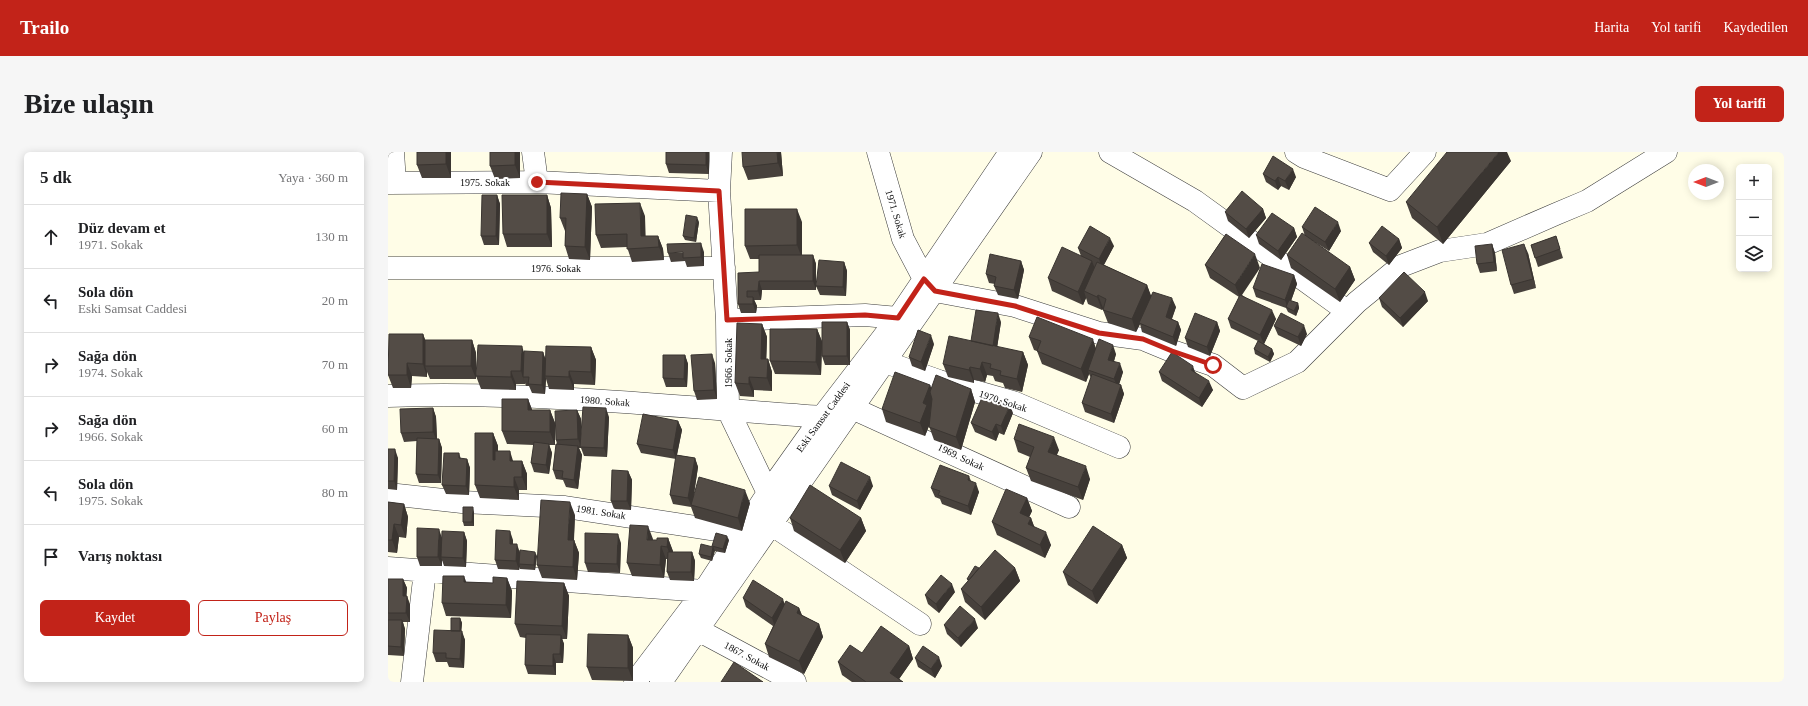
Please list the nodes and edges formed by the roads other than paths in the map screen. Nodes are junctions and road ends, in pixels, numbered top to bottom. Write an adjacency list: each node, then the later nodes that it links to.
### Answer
1 (393, 152): 12 (street)
2 (533, 152): 11 (street)
3 (721, 152): 13 (street, 1966. Sokak)
4 (878, 152): 16 (street, 1971. Sokak)
5 (1010, 152): 16 (street, Eski Samsat Caddesi)
6 (1031, 152): 16 (street, Eski Samsat Caddesi)
7 (1110, 152): 17 (street)
8 (1296, 152): 9 (street)
9 (1425, 152)
10 (1666, 152): 17 (street)
11 (537, 182): 12 (street, 1975. Sokak); 13 (street, 1975. Sokak)
12 (391, 183)
13 (719, 191): 15 (street, 1966. Sokak)
14 (388, 268): 15 (street, 1976. Sokak)
15 (724, 268): 19 (street, 1966. Sokak)
16 (929, 285): 17 (street); 18 (street, Eski Samsat Caddesi); 20 (street, Eski Samsat Caddesi)
17 (1347, 311)
18 (898, 318): 19 (street); 24 (street, Eski Samsat Caddesi)
19 (727, 320): 23 (street, 1966. Sokak)
20 (885, 362): 22 (street, Eski Samsat Caddesi); 25 (street, 1970. Sokak)
21 (388, 396): 23 (street, 1980. Sokak)
22 (852, 408): 28 (street, 1969. Sokak); 29 (street, Eski Samsat Caddesi)
23 (728, 410): 24 (street, 1980. Sokak); 26 (street, 1966. Sokak)
24 (822, 417): 26 (street, Eski Samsat Caddesi)
25 (1119, 447)
26 (768, 493): 30 (street, Eski Samsat Caddesi)
27 (388, 494): 30 (street, 1981. Sokak)
28 (1069, 507)
29 (771, 524): 34 (street); 35 (street, Eski Samsat Caddesi)
30 (742, 534): 33 (street, Eski Samsat Caddesi)
31 (388, 568): 32 (street)
32 (425, 571): 33 (street); 36 (street)
33 (704, 591): 37 (street, Eski Samsat Caddesi)
34 (920, 624)
35 (698, 630): 38 (street, Eski Samsat Caddesi); 39 (street, 1867. Sokak)
36 (412, 682)
37 (635, 682)
38 (661, 682)
39 (795, 682)

